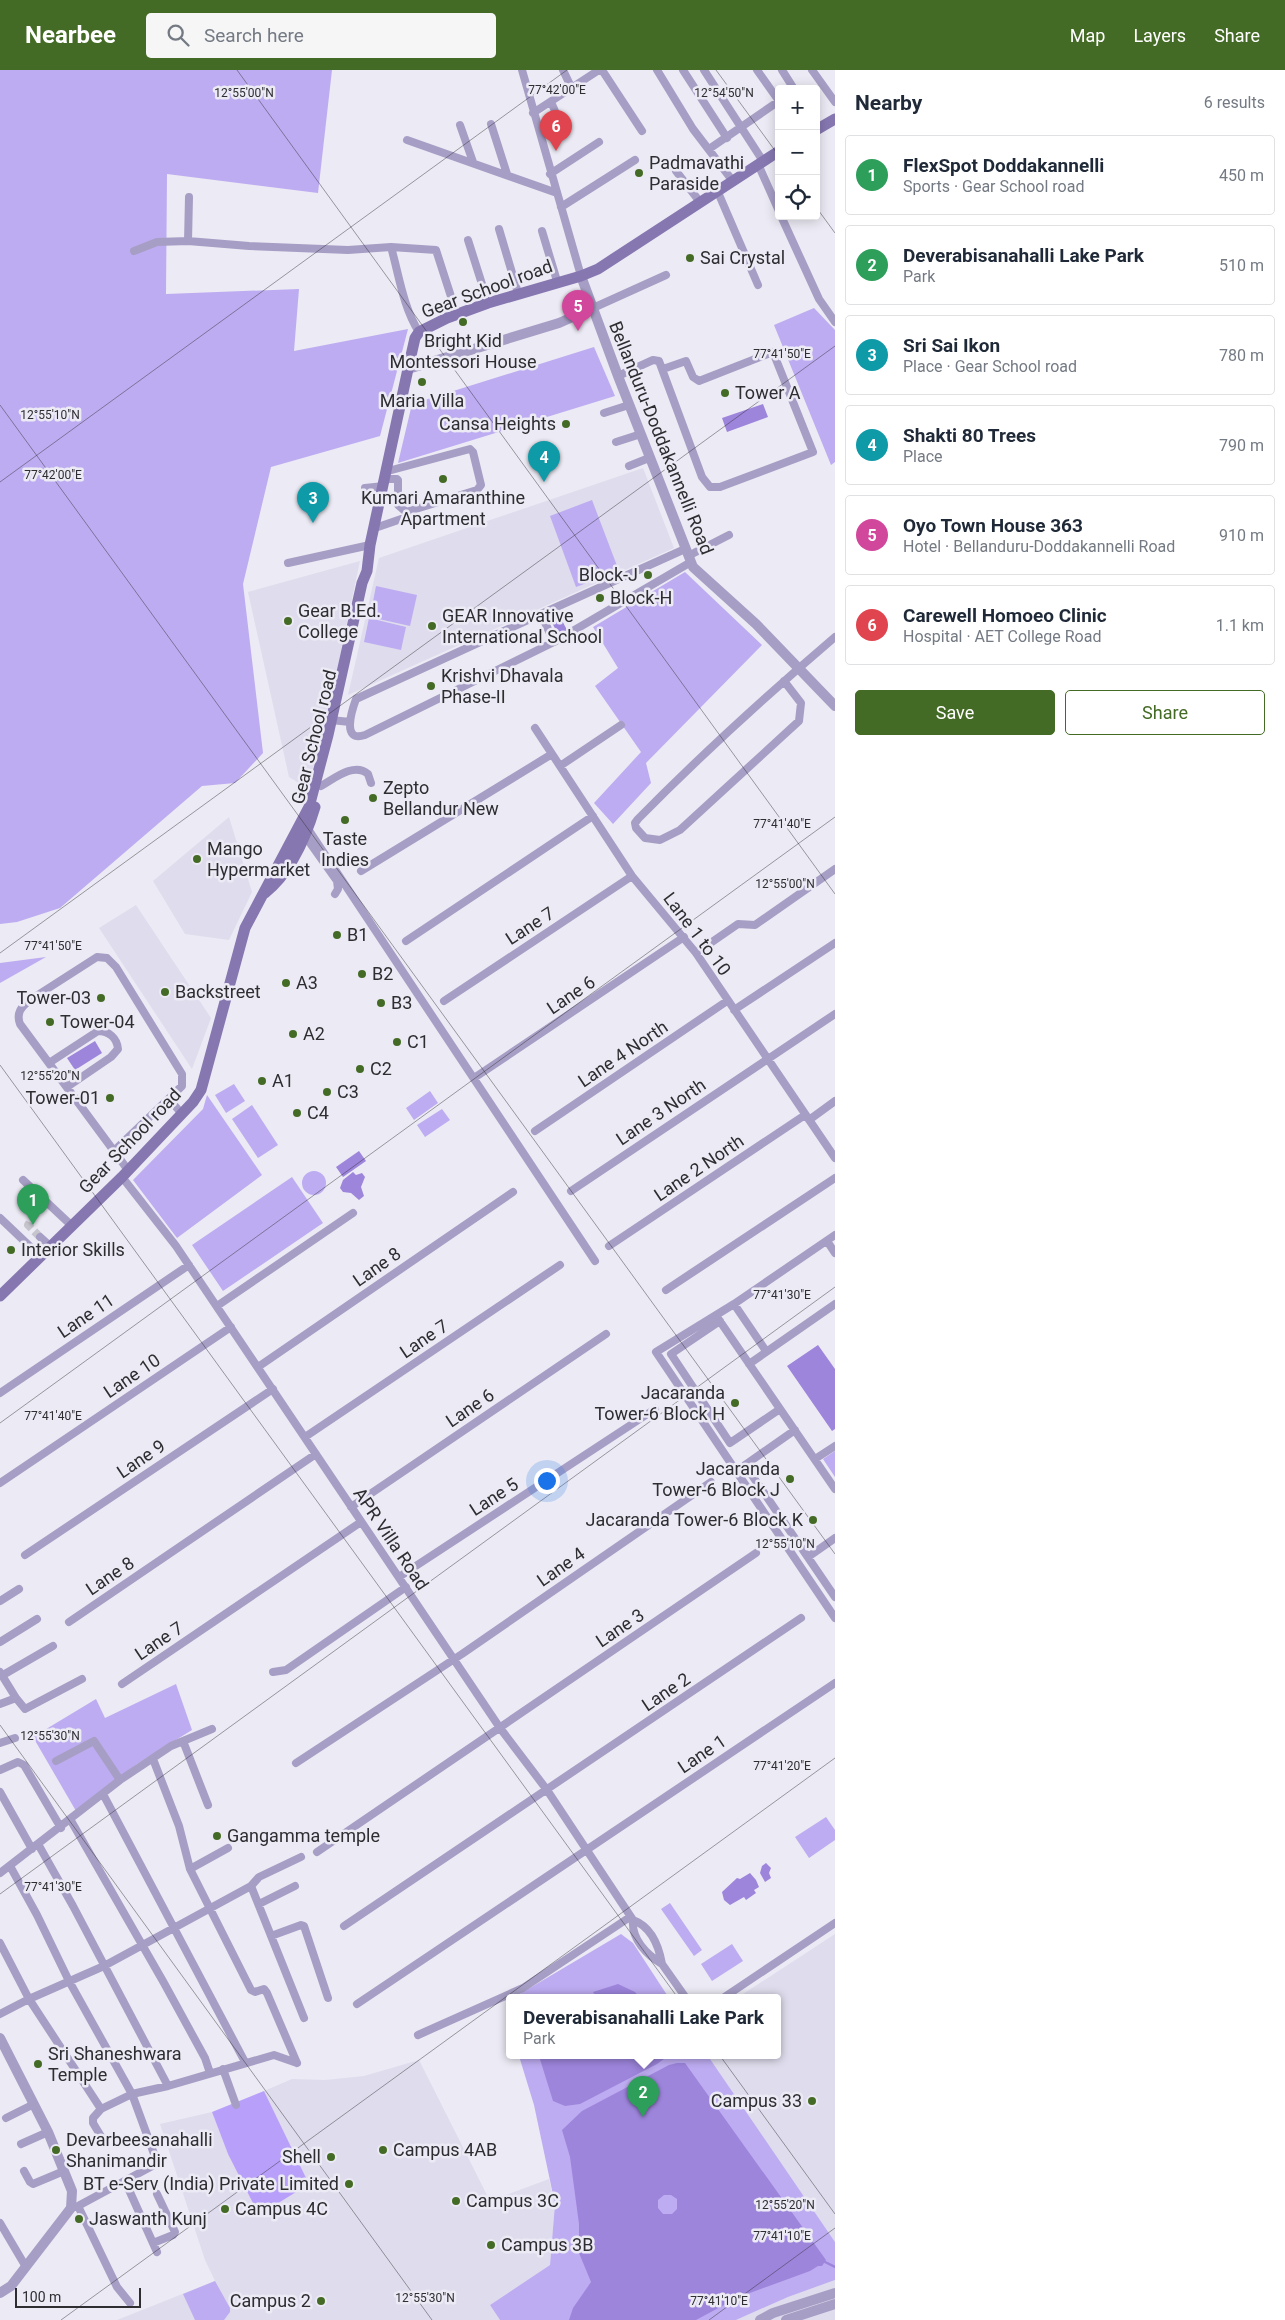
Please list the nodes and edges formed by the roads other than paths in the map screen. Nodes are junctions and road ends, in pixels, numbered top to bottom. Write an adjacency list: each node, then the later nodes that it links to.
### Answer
1 (522, 70): 16 (street)
2 (563, 70): 11 (street)
3 (601, 70): 11 (street); 23 (street)
4 (657, 70): 27 (street)
5 (684, 70): 24 (street)
6 (704, 70): 22 (street)
7 (757, 70): 12 (street)
8 (782, 70): 10 (street)
9 (812, 70): 14 (street)
10 (791, 85)
11 (572, 89): 13 (street)
12 (775, 95)
13 (551, 102): 16 (street); 18 (street)
14 (835, 102)
15 (775, 104): 22 (street)
16 (533, 113): 34 (street)
17 (835, 119): 20 (main road)
18 (559, 120)
19 (491, 124): 33 (street)
20 (820, 124)
21 (460, 125): 30 (street)
22 (741, 128): 24 (street); 31 (street)
23 (642, 131)
24 (727, 138): 27 (street)
25 (407, 140): 30 (street)
26 (599, 142): 34 (street)
27 (709, 150): 35 (street)
28 (775, 153): 31 (main road, Gear School road)
29 (634, 160): 41 (street)
30 (473, 162): 33 (street)
31 (760, 162): 35 (main road, Gear School road); 39 (street)
32 (676, 171): 40 (street)
33 (507, 174): 37 (street)
34 (550, 174): 37 (street)
35 (732, 180): 36 (main road, Gear School road)
36 (717, 190): 40 (main road, Gear School road); 52 (street)
37 (557, 193): 41 (street)
38 (189, 198): 46 (street)
39 (775, 201)
40 (700, 202): 50 (main road, Gear School road)
41 (561, 207): 50 (street)
42 (783, 220): 57 (street)
43 (499, 229): 53 (street)
44 (542, 231): 51 (street)
45 (468, 240): 54 (street)
46 (188, 241): 47 (street); 48 (street)
47 (392, 247): 56 (street); 58 (street)
48 (134, 251)
49 (666, 275): 55 (street)
50 (581, 276): 51 (main road, Gear School road); 55 (street, Bellanduru-Doddakannelli Road)
51 (557, 281): 53 (main road, Gear School road)
52 (758, 285)
53 (518, 294): 54 (main road, Gear School road)
54 (488, 303): 56 (main road, Gear School road)
55 (593, 308): 59 (street); 61 (street, Bellanduru-Doddakannelli Road)
56 (457, 315): 58 (main road, Gear School road)
57 (835, 322)
58 (419, 332): 59 (main road, Gear School road)
59 (408, 369): 68 (main road, Gear School road)
60 (663, 369): 60 (street); 61 (street)
61 (618, 376): 62 (street, Bellanduru-Doddakannelli Road)
62 (629, 405): 63 (street); 64 (street, Bellanduru-Doddakannelli Road)
63 (604, 413)
64 (640, 434): 65 (street); 66 (street, Bellanduru-Doddakannelli Road)
65 (616, 442)
66 (650, 458): 67 (street); 75 (street, Bellanduru-Doddakannelli Road)
67 (629, 466)
68 (386, 479): 68 (street); 69 (street); 72 (main road, Gear School road)
69 (366, 488)
70 (407, 517): 72 (street)
71 (366, 520): 72 (street)
72 (376, 523): 74 (main road, Gear School road)
73 (730, 535): 75 (street)
74 (370, 545): 76 (street); 83 (main road, Gear School road)
75 (688, 555): 77 (street); 79 (street); 80 (street, Bellanduru-Doddakannelli Road)
76 (288, 563)
77 (541, 614): 79 (street); 83 (street)
78 (835, 637): 80 (street)
79 (554, 642): 83 (street)
80 (798, 668): 81 (street); 82 (street, Bellanduru-Doddakannelli Road)
81 (784, 681): 81 (street)
82 (835, 706)
83 (340, 718): 89 (main road, Gear School road); 90 (main road, Gear School road)
84 (621, 725): 87 (street)
85 (535, 728): 86 (street, Lane 1 to 10)
86 (552, 754): 87 (street, Lane 1 to 10); 94 (street)
87 (560, 766): 91 (street, Lane 1 to 10)
88 (371, 783): 89 (street)
89 (321, 786): 90 (main road, Gear School road)
90 (309, 816): 92 (main road, Gear School road); 96 (main road, Gear School road)
91 (593, 816): 95 (street, Lane 1 to 10); 99 (street)
92 (307, 833): 96 (main road, Gear School road); 97 (street); 108 (street)
93 (835, 869): 101 (street)
94 (362, 871)
95 (632, 876): 98 (street, Lane 1 to 10); 102 (street, Lane 7)
96 (264, 894): 112 (main road, Gear School road)
97 (335, 894)
98 (684, 937): 101 (street, Lane 1 to 10); 108 (street, Lane 6)
99 (406, 941)
100 (835, 943): 104 (street)
101 (696, 954): 103 (street, Lane 1 to 10)
102 (444, 1001)
103 (727, 1001): 104 (street, Lane 1 to 10); 114 (street, Lane 4 North)
104 (734, 1010): 106 (street, Lane 1 to 10)
105 (835, 1014): 106 (street, Lane 3 North)
106 (767, 1059): 113 (street, Lane 1 to 10); 120 (street, Lane 3 North)
107 (49, 1064): 109 (street, APR Villa Road); 109 (street); 110 (street, APR Villa Road)
108 (474, 1078): 132 (street)
109 (67, 1087): 115 (street, APR Villa Road)
110 (169, 1099): 112 (street); 115 (street)
111 (835, 1101): 113 (street, Lane 2 North)
112 (182, 1114): 117 (main road, Gear School road)
113 (807, 1117): 116 (street, Lane 1 to 10); 129 (street, Lane 2 North)
114 (535, 1131)
115 (114, 1151): 117 (street, APR Villa Road)
116 (835, 1158)
117 (125, 1173): 124 (main road, Gear School road); 133 (street, APR Villa Road)
118 (835, 1178): 135 (street)
119 (23, 1180): 124 (street)
120 (571, 1191)
121 (513, 1192): 145 (street, Lane 8)
122 (353, 1214): 139 (street)
123 (0, 1218): 131 (street)
124 (71, 1225): 128 (main road, Gear School road)
125 (835, 1235): 127 (street)
126 (40, 1237): 128 (street)
127 (827, 1241): 130 (street); 137 (street)
128 (50, 1246): 131 (main road, Gear School road)
129 (609, 1246)
130 (835, 1253)
131 (40, 1256): 136 (main road, Gear School road)
132 (595, 1261)
133 (189, 1265): 139 (street, APR Villa Road); 147 (street, Lane 11)
134 (560, 1265): 151 (street, Lane 7)
135 (666, 1290)
136 (2, 1291)
137 (734, 1304): 140 (street); 143 (street)
138 (835, 1304): 143 (street)
139 (217, 1306): 141 (street, APR Villa Road)
140 (718, 1318): 144 (street); 149 (street); 171 (street)
141 (231, 1327): 145 (street, APR Villa Road); 156 (street, Lane 10)
142 (606, 1334): 158 (street, Lane 6)
143 (766, 1351): 144 (street)
144 (749, 1364): 149 (street)
145 (258, 1367): 146 (street, APR Villa Road)
146 (273, 1389): 151 (street, APR Villa Road); 162 (street, Lane 9)
147 (0, 1393)
148 (655, 1409): 164 (street, Lane 5)
149 (780, 1409): 150 (street)
150 (795, 1430): 154 (street); 163 (street)
151 (305, 1437): 153 (street, APR Villa Road)
152 (835, 1446): 154 (street)
153 (316, 1454): 158 (street, APR Villa Road); 173 (street, Lane 8)
154 (815, 1459): 157 (street)
155 (710, 1482): 176 (street, Lane 4)
156 (0, 1483)
157 (835, 1489)
158 (351, 1507): 159 (street, APR Villa Road)
159 (361, 1522): 164 (street, APR Villa Road); 181 (street, Lane 7)
160 (835, 1538): 163 (street)
161 (756, 1553): 184 (street, Lane 3)
162 (25, 1555)
163 (808, 1557): 165 (street)
164 (399, 1577): 166 (street, APR Villa Road)
165 (832, 1585): 168 (street)
166 (406, 1587): 176 (street, APR Villa Road); 177 (street)
167 (19, 1589): 169 (street)
168 (835, 1598)
169 (0, 1601)
170 (801, 1618): 194 (street, Lane 2)
171 (835, 1618)
172 (37, 1619): 174 (street)
173 (69, 1622)
174 (0, 1642)
175 (54, 1646): 178 (street)
176 (454, 1659): 184 (street, APR Villa Road); 191 (street)
177 (273, 1672)
178 (2, 1673): 182 (street)
179 (82, 1679): 182 (street)
180 (835, 1683): 202 (street, Lane 1)
181 (122, 1684)
182 (16, 1698): 183 (street)
183 (0, 1704)
184 (500, 1728): 194 (street, APR Villa Road); 203 (street)
185 (212, 1729): 187 (street)
186 (15, 1738): 188 (street)
187 (184, 1741): 189 (street); 197 (street)
188 (0, 1743)
189 (153, 1759): 193 (street); 206 (street)
190 (56, 1761): 193 (street)
191 (296, 1764)
192 (0, 1770): 199 (street)
193 (120, 1780): 196 (street)
194 (547, 1790): 202 (street, APR Villa Road); 214 (street)
195 (0, 1792): 200 (street)
196 (103, 1794): 198 (street); 215 (street)
197 (208, 1805)
198 (70, 1819): 199 (street); 218 (street)
199 (61, 1828): 200 (street)
200 (35, 1847): 205 (street); 220 (street)
201 (228, 1848): 206 (street)
202 (586, 1851): 212 (street, APR Villa Road); 228 (street)
203 (317, 1852)
204 (301, 1857): 208 (street)
205 (10, 1866): 207 (street); 221 (street)
206 (190, 1869): 211 (street)
207 (0, 1874)
208 (251, 1886): 210 (street); 211 (street)
209 (295, 1886): 210 (street)
210 (259, 1904): 216 (street)
211 (211, 1909): 215 (street); 233 (street)
212 (632, 1918): 219 (street, APR Villa Road); 219 (street, APR Villa Road); 222 (street)
213 (835, 1923): 224 (street)
214 (344, 1926)
215 (175, 1927): 218 (street); 233 (street)
216 (271, 1936): 226 (street); 230 (street)
217 (0, 1944): 227 (street)
218 (142, 1946): 220 (street); 235 (street)
219 (662, 1964): 223 (street, APR Villa Road)
220 (104, 1966): 221 (street); 236 (street)
221 (69, 1981): 227 (street); 237 (street)
222 (510, 1994)
223 (683, 1994)
224 (729, 1994)
225 (506, 1996): 231 (street)
226 (328, 1998)
227 (29, 1999): 229 (street); 240 (street)
228 (357, 2004)
229 (0, 2014)
230 (304, 2018)
231 (418, 2035)
232 (0, 2038): 238 (street)
233 (245, 2062): 234 (street)
234 (223, 2069): 235 (street); 239 (street)
235 (210, 2073): 236 (street)
236 (168, 2086): 237 (street)
237 (132, 2094): 240 (street); 247 (street)
238 (34, 2104): 241 (street); 242 (street)
239 (236, 2105)
240 (101, 2109): 243 (street)
241 (6, 2118)
242 (48, 2132): 244 (street); 246 (street)
243 (105, 2143)
244 (21, 2144)
245 (24, 2171): 246 (street)
246 (64, 2171): 249 (street)
247 (125, 2181): 249 (street); 251 (street)
248 (156, 2194): 251 (street)
249 (74, 2207): 253 (street); 256 (street)
250 (0, 2223): 253 (street)
251 (153, 2244): 252 (street)
252 (157, 2252)
253 (26, 2267): 254 (street)
254 (0, 2293)
255 (835, 2293): 258 (street)
256 (130, 2303)
257 (835, 2304): 259 (street)
258 (760, 2320)
259 (786, 2320)

